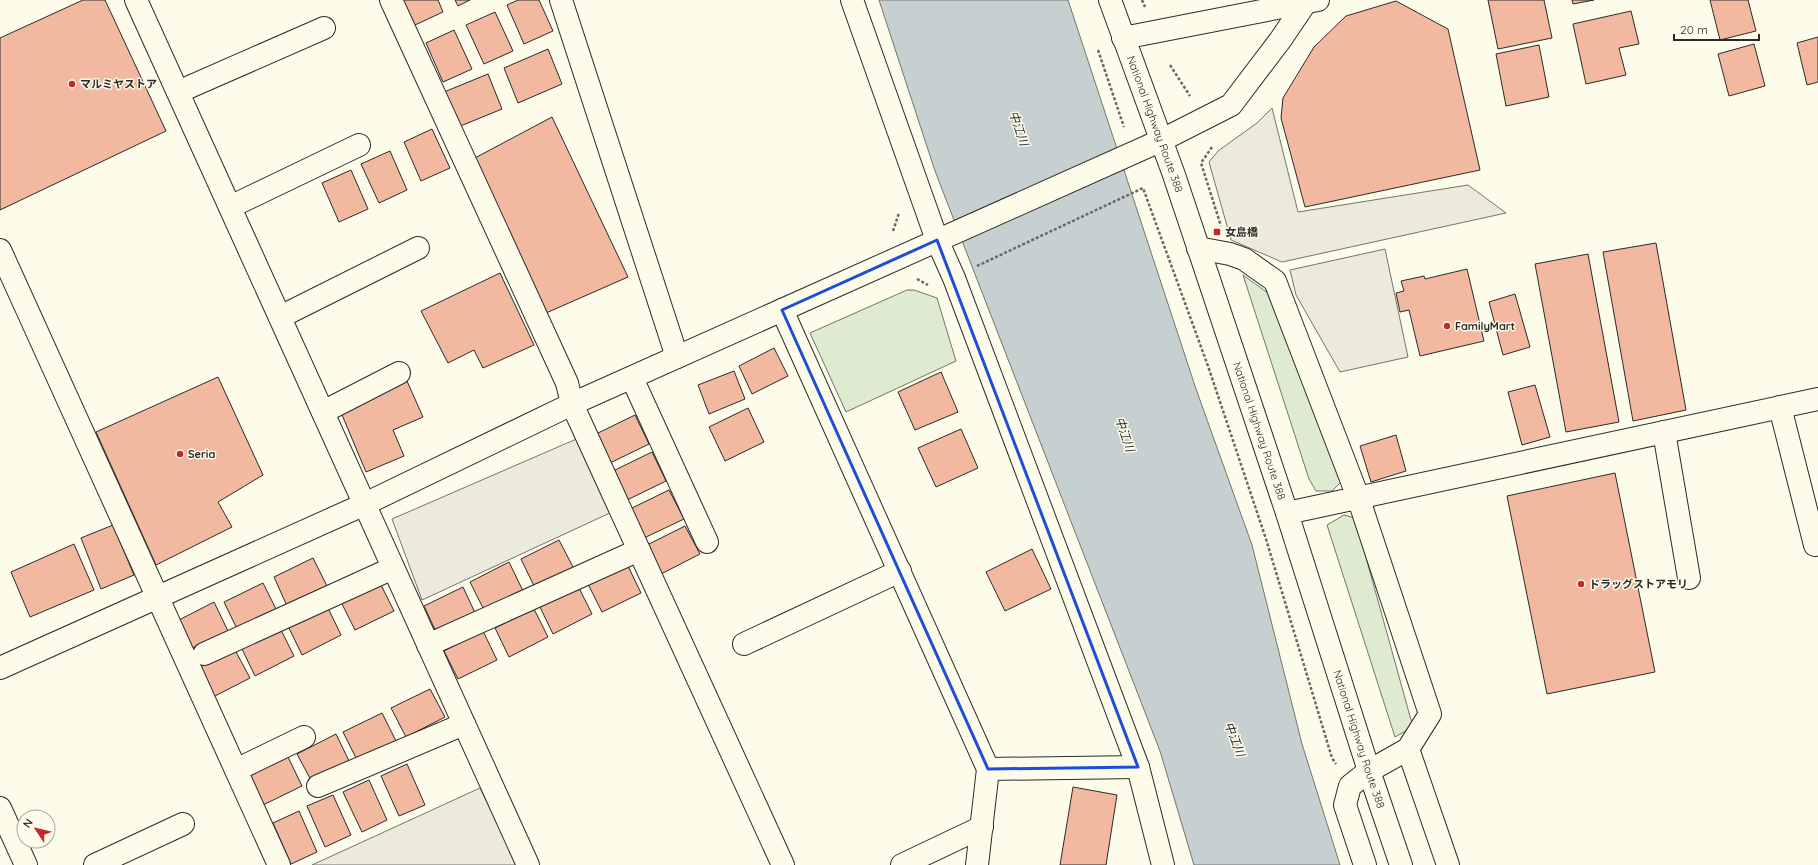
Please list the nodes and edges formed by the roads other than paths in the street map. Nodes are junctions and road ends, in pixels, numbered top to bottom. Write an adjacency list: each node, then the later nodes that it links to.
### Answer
1 (136, 0): 9 (main road)
2 (391, 0): 23 (main road)
3 (561, 0): 19 (main road)
4 (852, 0): 13 (main road)
5 (1110, 0): 8 (main road, National Highway Route 388)
6 (1312, 1): 8 (main road); 10 (main road)
7 (324, 28): 9 (main road)
8 (1123, 38): 10 (main road, National Highway Route 388)
9 (178, 92): 12 (main road)
10 (1162, 140): 13 (main road); 15 (main road, National Highway Route 388)
11 (359, 145): 12 (main road)
12 (230, 207): 18 (main road)
13 (946, 236): 17 (main road); 44 (main road)
14 (418, 248): 18 (main road)
15 (1198, 248): 27 (main road); 29 (main road, National Highway Route 388)
16 (0, 252): 36 (main road)
17 (782, 310): 19 (main road); 34 (main road)
18 (280, 317): 25 (main road)
19 (676, 357): 21 (main road)
20 (399, 373): 25 (main road)
21 (632, 378): 23 (main road); 30 (main road)
22 (1818, 399): 24 (main road)
23 (572, 404): 28 (main road); 32 (main road)
24 (1780, 407): 26 (main road); 31 (main road)
25 (323, 412): 28 (main road)
26 (1664, 432): 27 (main road); 35 (main road)
27 (1358, 498): 29 (main road); 43 (main road)
28 (365, 504): 33 (main road); 36 (main road)
29 (1287, 513): 47 (main road, National Highway Route 388)
30 (707, 542)
31 (1815, 545)
32 (639, 550): 38 (main road); 56 (main road)
33 (393, 568): 38 (main road); 39 (main road)
34 (900, 571): 37 (main road); 45 (main road)
35 (1689, 578)
36 (158, 597): 40 (main road); 46 (main road)
37 (744, 644)
38 (428, 645): 41 (main road)
39 (204, 654)
40 (0, 668)
41 (464, 724): 48 (main road); 55 (main road)
42 (304, 737): 46 (main road)
43 (1408, 749): 47 (main road); 62 (main road)
44 (1138, 767): 45 (main road); 59 (main road)
45 (988, 769): 51 (main road)
46 (236, 770): 54 (main road)
47 (1369, 772): 60 (main road); 61 (main road, National Highway Route 388)
48 (318, 786)
49 (0, 808): 52 (main road)
50 (183, 824): 53 (main road)
51 (982, 827): 57 (main road); 58 (main road)
52 (26, 865)
53 (95, 865)
54 (279, 865)
55 (528, 865)
56 (783, 865)
57 (902, 865)
58 (977, 865)
59 (1163, 865)
60 (1365, 865)
61 (1401, 865)
62 (1448, 865)

